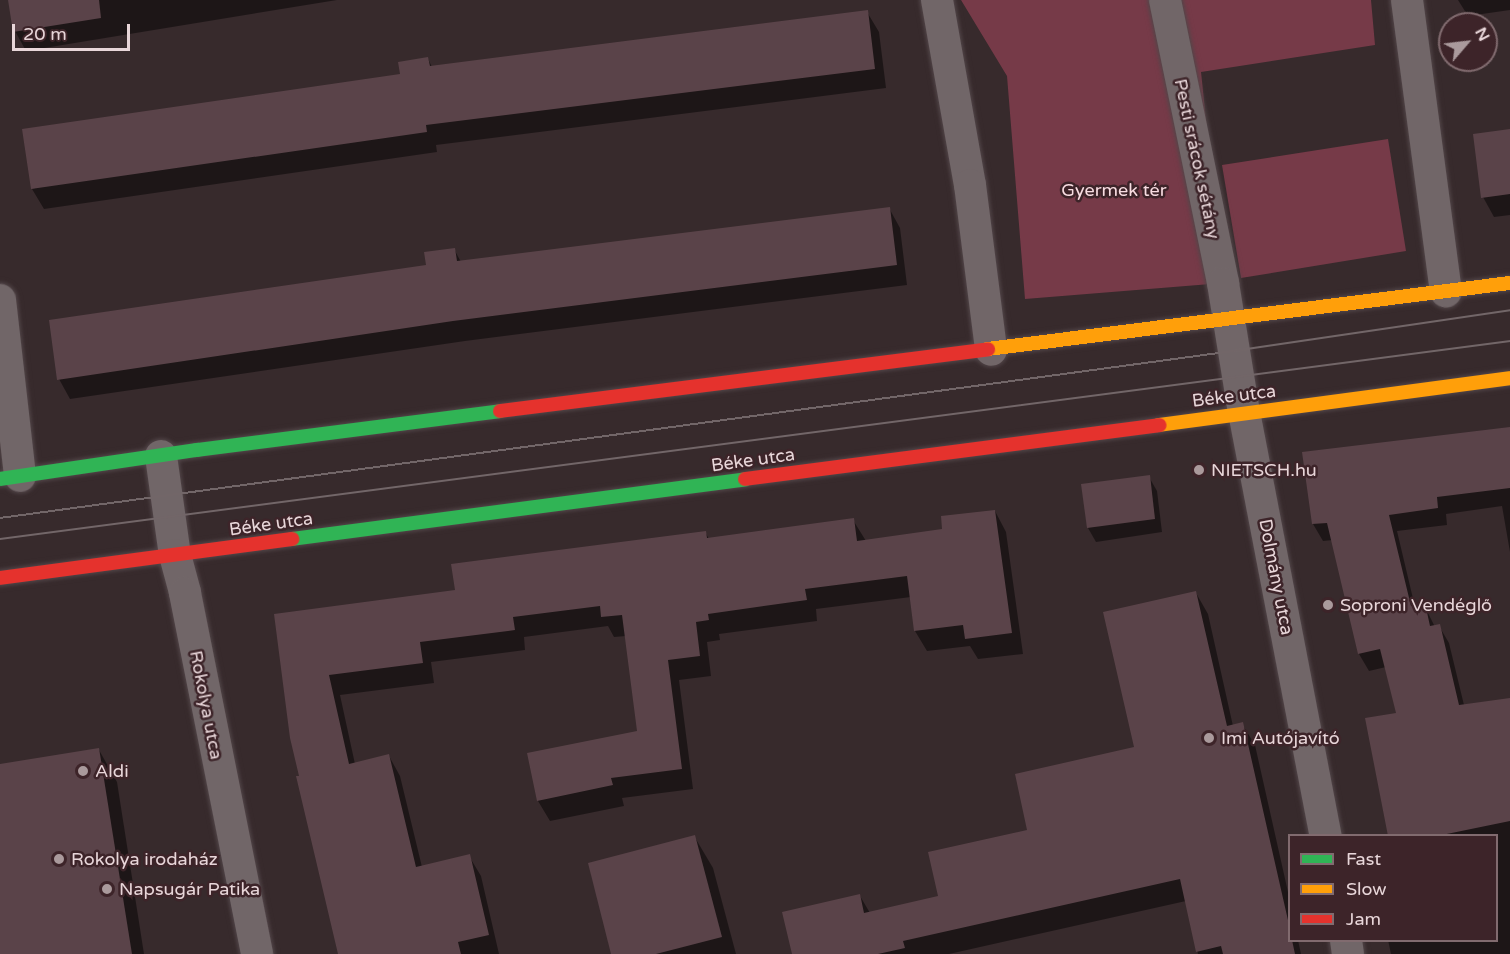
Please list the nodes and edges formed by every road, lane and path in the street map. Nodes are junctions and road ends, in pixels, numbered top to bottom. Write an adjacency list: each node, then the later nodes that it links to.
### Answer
1 (936, 0): 8 (street)
2 (1165, 0): 7 (street, Pesti srácok sétány)
3 (1407, 0): 5 (street)
4 (1510, 282): 5 (main road)
5 (1446, 291): 7 (main road)
6 (0, 300): 12 (street)
7 (1229, 319): 8 (main road); 10 (street, Dolmány utca)
8 (991, 350): 11 (main road)
9 (1510, 378): 10 (main road, Béke utca)
10 (1244, 412): 13 (main road, Béke utca); 15 (street, Dolmány utca)
11 (161, 456): 12 (main road); 13 (street, Rokolya utca)
12 (10, 477)
13 (175, 555): 14 (main road, Béke utca); 16 (street, Rokolya utca)
14 (0, 578)
15 (1326, 834)
16 (257, 954)

